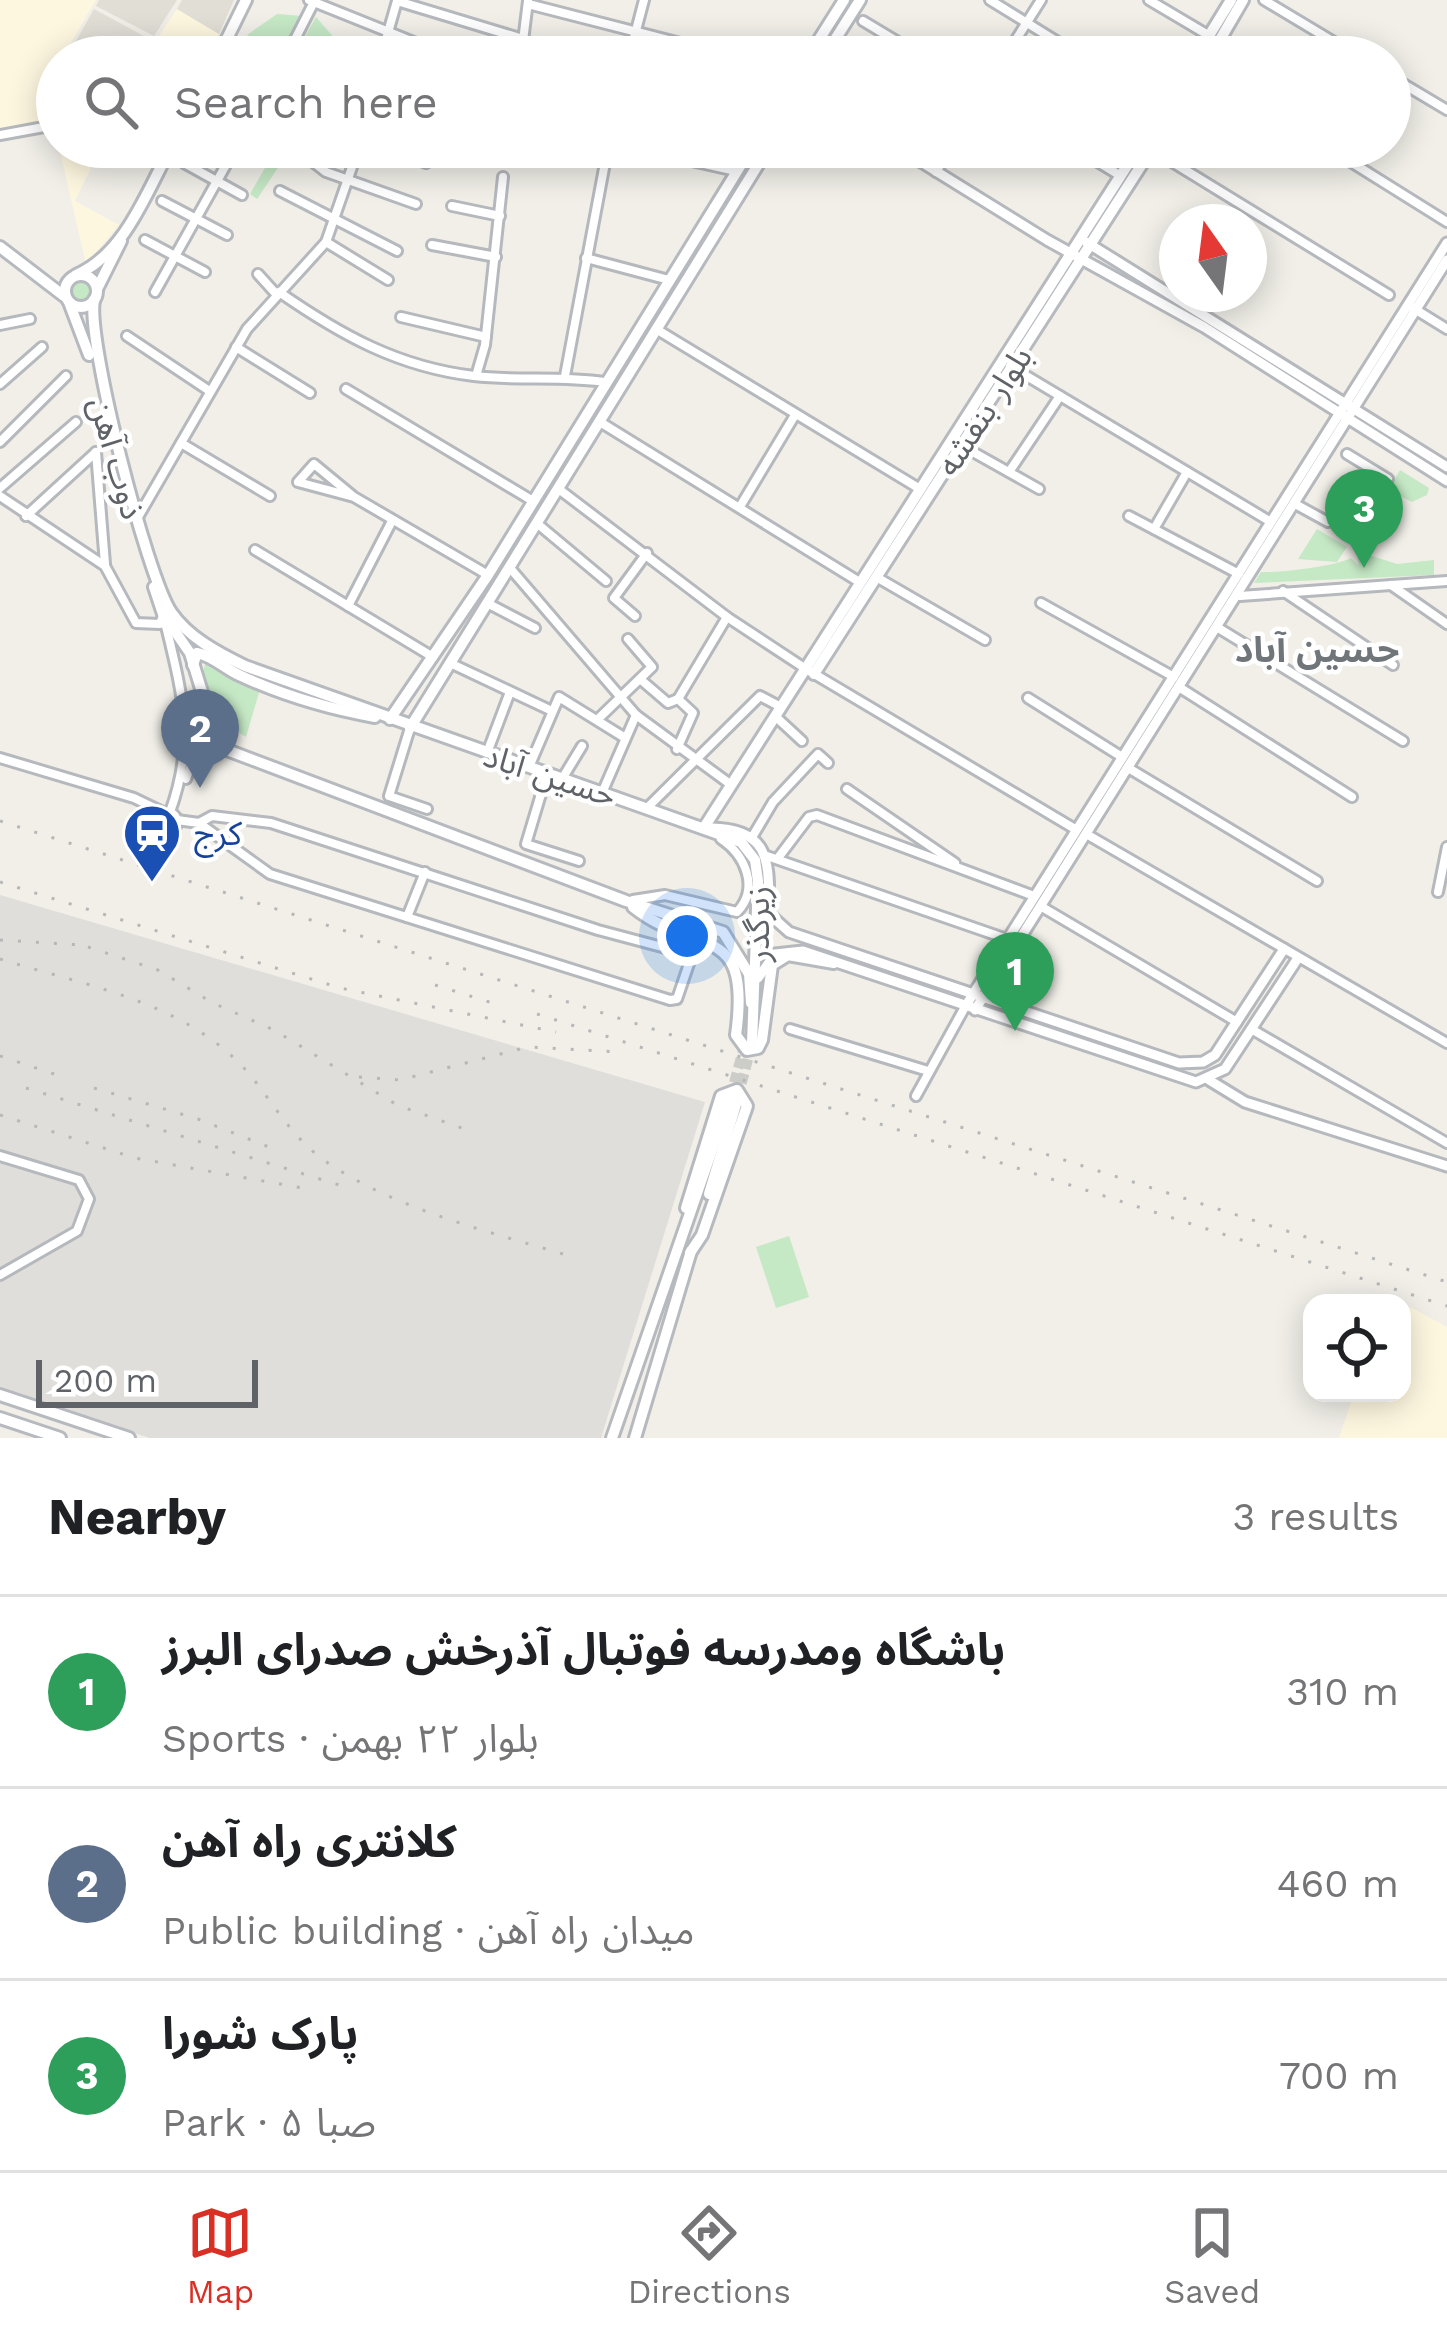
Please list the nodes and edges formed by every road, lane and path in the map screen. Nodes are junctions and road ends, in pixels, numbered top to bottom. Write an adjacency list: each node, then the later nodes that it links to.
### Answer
1 (246, 0): 18 (main road)
2 (397, 0): 17 (street); 22 (street)
3 (644, 0): 16 (street)
4 (844, 0): 26 (main road)
5 (860, 0): 27 (main road)
6 (990, 0): 15 (street)
7 (1040, 0): 15 (street)
8 (1150, 0): 31 (street)
9 (1231, 0): 31 (main road)
10 (1244, 0): 32 (main road)
11 (1264, 0): 33 (street)
12 (311, 1): 17 (street); 19 (street)
13 (528, 2): 16 (street); 23 (street)
14 (863, 21): 28 (street)
15 (1026, 22): 29 (street); 30 (street)
16 (636, 30): 24 (street); 25 (street)
17 (385, 33): 20 (street); 21 (street)
18 (228, 36)
19 (295, 36)
20 (384, 36)
21 (393, 36)
22 (513, 36)
23 (523, 36)
24 (634, 36)
25 (658, 36)
26 (821, 36)
27 (837, 36)
28 (888, 36)
29 (1018, 36)
30 (1048, 36)
31 (1210, 36)
32 (1223, 36)
33 (1324, 36)
34 (1411, 89): 35 (street)
35 (1447, 110)
36 (36, 129): 37 (street)
37 (0, 135)
38 (159, 168): 70 (main road)
39 (193, 168): 59 (street)
40 (224, 168): 59 (street)
41 (326, 168): 58 (street)
42 (352, 168): 58 (street)
43 (604, 168): 82 (street)
44 (724, 168): 54 (street)
45 (740, 168): 54 (main road)
46 (756, 168): 78 (main road)
47 (930, 168): 55 (street)
48 (938, 168): 55 (street)
49 (1108, 168): 56 (street)
50 (1129, 168): 56 (main road, بلوار بنفشه)
51 (1135, 168): 77 (main road, بلوار بنفشه)
52 (1181, 168): 94 (street)
53 (1361, 168): 68 (street)
54 (738, 171): 73 (main road)
55 (936, 172): 77 (street)
56 (1121, 176): 77 (main road, بلوار بنفشه)
57 (503, 177): 65 (street)
58 (348, 180): 63 (street); 67 (street)
59 (217, 181): 61 (street); 66 (street)
60 (280, 190): 67 (street)
61 (242, 195)
62 (162, 201): 66 (street)
63 (416, 204)
64 (452, 206): 65 (street)
65 (500, 216): 81 (street)
66 (196, 218): 69 (street); 80 (street)
67 (335, 221): 72 (street); 79 (street)
68 (1447, 222)
69 (227, 235)
70 (121, 238): 88 (main road); 93 (main road)
71 (145, 240): 80 (street)
72 (326, 242): 89 (street); 92 (street)
73 (693, 243): 78 (main road); 84 (main road)
74 (1447, 243): 96 (street)
75 (432, 245): 81 (street)
76 (0, 248): 95 (main road)
77 (1081, 248): 106 (main road, بلوار بنفشه); 116 (street)
78 (705, 250): 85 (main road)
79 (398, 251)
80 (175, 256): 86 (street); 91 (street)
81 (496, 257): 103 (street)
82 (586, 258): 90 (street); 109 (street)
83 (1447, 260): 96 (street)
84 (681, 261): 85 (main road); 90 (main road)
85 (694, 269): 100 (main road)
86 (205, 272)
87 (257, 274): 92 (street)
88 (76, 275): 93 (main road); 95 (main road)
89 (388, 280)
90 (669, 280): 110 (main road)
91 (155, 292)
92 (278, 294): 105 (street); 108 (street)
93 (96, 295): 95 (main road); 141 (main road, ذوب آهن)
94 (1389, 295)
95 (68, 301): 141 (main road, ذوب آهن)
96 (1412, 307): 101 (street); 116 (street)
97 (400, 317): 103 (street)
98 (30, 319): 99 (street)
99 (0, 325)
100 (656, 329): 117 (street); 119 (main road)
101 (1447, 329)
102 (127, 336): 113 (street)
103 (486, 337): 108 (street)
104 (42, 347): 111 (street)
105 (236, 347): 113 (street); 114 (street)
106 (1008, 365): 115 (street); 122 (main road, بلوار بنفشه)
107 (66, 376): 120 (street)
108 (476, 376): 109 (street)
109 (566, 376): 110 (street)
110 (604, 382): 127 (main road)
111 (0, 384)
112 (346, 389): 135 (street)
113 (208, 390): 121 (street)
114 (310, 393)
115 (1060, 396): 125 (street); 126 (street)
116 (1348, 409): 124 (street); 128 (street); 138 (street); 143 (street)
117 (795, 415): 129 (street); 137 (street)
118 (76, 422): 132 (street)
119 (600, 422): 131 (main road); 137 (street)
120 (0, 442)
121 (181, 443): 133 (street); 141 (street)
122 (957, 443): 125 (street); 129 (main road, بلوار بنفشه); 152 (main road, بلوار بنفشه)
123 (1347, 454): 138 (street)
124 (1447, 467)
125 (1009, 472): 130 (street)
126 (1187, 472): 143 (street); 145 (street)
127 (545, 482): 131 (main road); 135 (main road)
128 (1447, 482)
129 (920, 489): 155 (main road, بلوار بنفشه)
130 (1040, 489)
131 (560, 491): 136 (main road); 147 (street)
132 (0, 492): 139 (street)
133 (271, 496)
134 (354, 497): 134 (street); 142 (street)
135 (535, 498): 136 (main road); 151 (main road)
136 (551, 505): 144 (main road)
137 (741, 505): 155 (street)
138 (1297, 505): 158 (street)
139 (26, 516): 148 (street); 148 (street)
140 (1129, 516): 145 (street)
141 (137, 517): 162 (main road, ذوب آهن)
142 (392, 521): 151 (street); 161 (street)
143 (1271, 522): 150 (street)
144 (539, 525): 149 (main road); 153 (street)
145 (1154, 529): 150 (street)
146 (254, 550): 161 (street)
147 (647, 553): 163 (street); 164 (street)
148 (105, 566): 162 (street)
149 (510, 568): 159 (main road); 181 (street)
150 (1239, 574): 176 (street)
151 (488, 575): 171 (main road)
152 (878, 578): 165 (main road, بلوار بنفشه); 170 (street)
153 (606, 581)
154 (1447, 581): 156 (street)
155 (861, 583): 165 (main road, بلوار بنفشه)
156 (1390, 584): 157 (street); 166 (street)
157 (1282, 591): 158 (street); 173 (street)
158 (1240, 596): 168 (street)
159 (487, 603): 167 (street); 172 (main road)
160 (1040, 603): 176 (street)
161 (348, 606): 171 (street)
162 (167, 614): 174 (main road); 189 (main road, حسین آباد); 213 (street)
163 (635, 616)
164 (727, 616): 175 (street); 183 (street)
165 (843, 621): 175 (main road, بلوار بنفشه)
166 (1447, 624)
167 (535, 628)
168 (1220, 629): 178 (street); 194 (street)
169 (628, 639): 177 (street)
170 (985, 640)
171 (435, 658): 182 (main road)
172 (448, 662): 179 (street); 185 (main road)
173 (1393, 665)
174 (193, 668): 189 (main road, حسین آباد); 196 (main road)
175 (810, 671): 187 (main road, بلوار بنفشه); 216 (street)
176 (1175, 678): 184 (street)
177 (640, 679): 181 (street); 183 (street)
178 (1182, 689): 184 (street); 210 (street)
179 (510, 692): 186 (street); 198 (street)
180 (1028, 698): 199 (street)
181 (621, 699): 188 (street); 190 (street)
182 (406, 700): 185 (main road); 189 (main road)
183 (677, 700): 197 (street)
184 (1167, 701): 199 (street); 204 (street)
185 (422, 709): 191 (main road)
186 (553, 711): 190 (street); 203 (street)
187 (778, 712): 193 (street); 201 (street); 207 (main road, بلوار بنفشه)
188 (636, 715): 192 (street); 197 (street)
189 (390, 719): 191 (main road, حسین آباد)
190 (597, 720): 192 (street)
191 (410, 728): 198 (main road, حسین آباد); 212 (street)
192 (622, 736): 209 (street)
193 (802, 741)
194 (1403, 741)
195 (582, 746): 206 (street)
196 (219, 747): 213 (street); 227 (main road)
197 (677, 749): 201 (street)
198 (487, 754): 203 (main road, حسین آباد)
199 (1122, 757): 216 (street)
200 (0, 758): 213 (street)
201 (695, 761): 207 (street); 211 (street)
202 (828, 763): 218 (street)
203 (529, 768): 205 (main road, حسین آباد)
204 (1130, 770): 217 (street); 224 (street)
205 (547, 774): 206 (main road, حسین آباد); 221 (street)
206 (562, 779): 209 (main road, حسین آباد)
207 (730, 784): 215 (main road, بلوار بنفشه)
208 (848, 789): 222 (street)
209 (602, 793): 211 (main road, حسین آباد)
210 (1352, 797)
211 (647, 808): 215 (main road, حسین آباد)
212 (427, 809)
213 (171, 815): 214 (street)
214 (200, 823): 223 (street); 229 (street)
215 (705, 826): 218 (street); 227 (street); 236 (main road, زیرگذر)
216 (1075, 829): 226 (street)
217 (1088, 835): 228 (street); 231 (street)
218 (751, 839): 220 (street)
219 (1447, 847): 225 (street)
220 (772, 856): 222 (street); 230 (street); 232 (street)
221 (579, 861)
222 (966, 870): 226 (street)
223 (425, 872): 229 (street); 229 (street)
224 (1317, 881)
225 (1438, 892)
226 (1034, 896): 230 (street)
227 (626, 901): 234 (main road); 236 (main road)
228 (1042, 907): 237 (street); 240 (street)
229 (407, 917)
230 (1007, 939): 237 (street)
231 (1284, 949): 233 (street); 240 (street)
232 (863, 958): 235 (street); 238 (street)
233 (1298, 958): 242 (street); 243 (street)
234 (834, 963): 235 (street); 236 (street)
235 (858, 971): 239 (street)
236 (753, 976): 244 (main road, زیرگذر)
237 (989, 977): 238 (street)
238 (978, 995): 239 (street); 240 (street)
239 (970, 1008): 245 (street); 246 (street)
240 (1237, 1022)
241 (790, 1029): 245 (street)
242 (1252, 1030): 246 (street); 249 (street)
243 (1447, 1043)
244 (749, 1044)
245 (928, 1072): 247 (street)
246 (1209, 1079): 251 (street)
247 (916, 1096)
248 (734, 1100): 252 (main road)
249 (1447, 1143)
250 (0, 1156): 253 (street)
251 (1447, 1166)
252 (685, 1250): 252 (main road); 256 (main road); 257 (main road)
253 (0, 1275)
254 (0, 1394): 259 (main road)
255 (0, 1418): 258 (main road)
256 (617, 1421): 257 (main road); 260 (main road)
257 (637, 1432)
258 (60, 1438)
259 (129, 1438)
260 (612, 1438)

